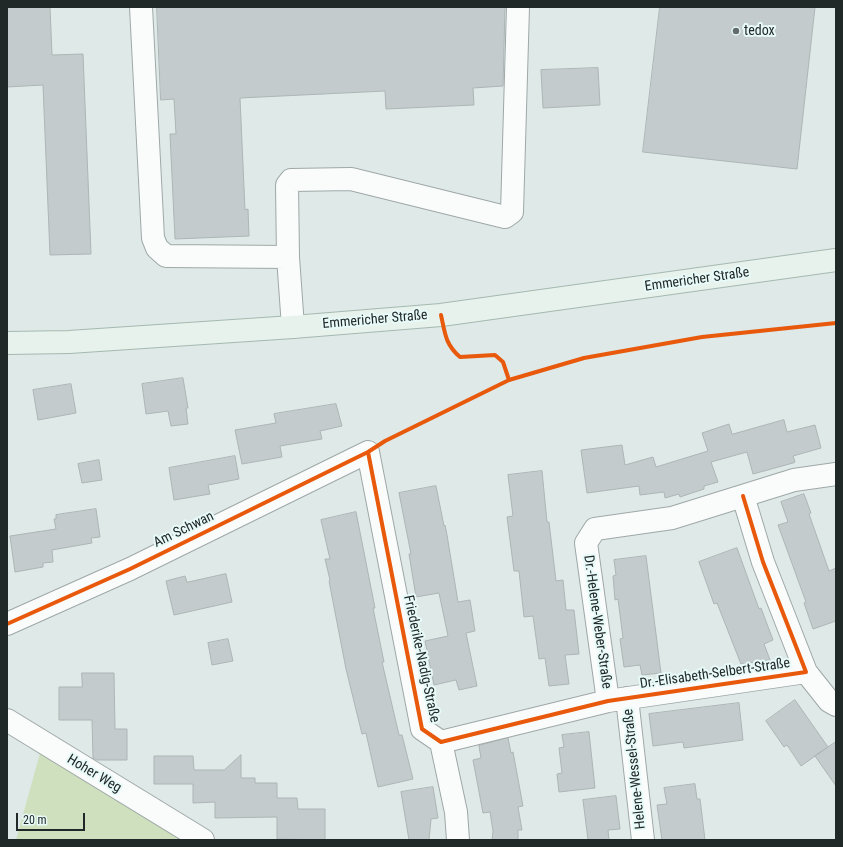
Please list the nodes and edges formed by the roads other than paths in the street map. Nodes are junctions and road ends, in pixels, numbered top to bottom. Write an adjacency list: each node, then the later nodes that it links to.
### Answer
1 (141, 7): 3 (street)
2 (518, 7): 3 (street)
3 (288, 256): 5 (street)
4 (836, 260): 5 (main road, Emmericher Straße)
5 (293, 326): 6 (main road, Emmericher Straße)
6 (7, 343)
7 (368, 452): 10 (street, Am Schwan); 15 (street, Friederike-Nadig-Straße)
8 (836, 474): 9 (street, Dr.-Helene-Weber-Straße)
9 (743, 496): 11 (street, Dr.-Elisabeth-Selbert-Straße); 12 (street, Dr.-Helene-Weber-Straße)
10 (7, 624)
11 (806, 672): 12 (street, Dr.-Elisabeth-Selbert-Straße); 13 (street, Dr.-Elisabeth-Selbert-Straße)
12 (617, 700): 15 (street, Friederike-Nadig-Straße); 18 (street, Helene-Wessel-Straße)
13 (836, 705)
14 (7, 720): 16 (street, Hoher Weg)
15 (441, 742): 17 (street, Friederike-Nadig-Straße)
16 (203, 840)
17 (458, 840)
18 (643, 840)

